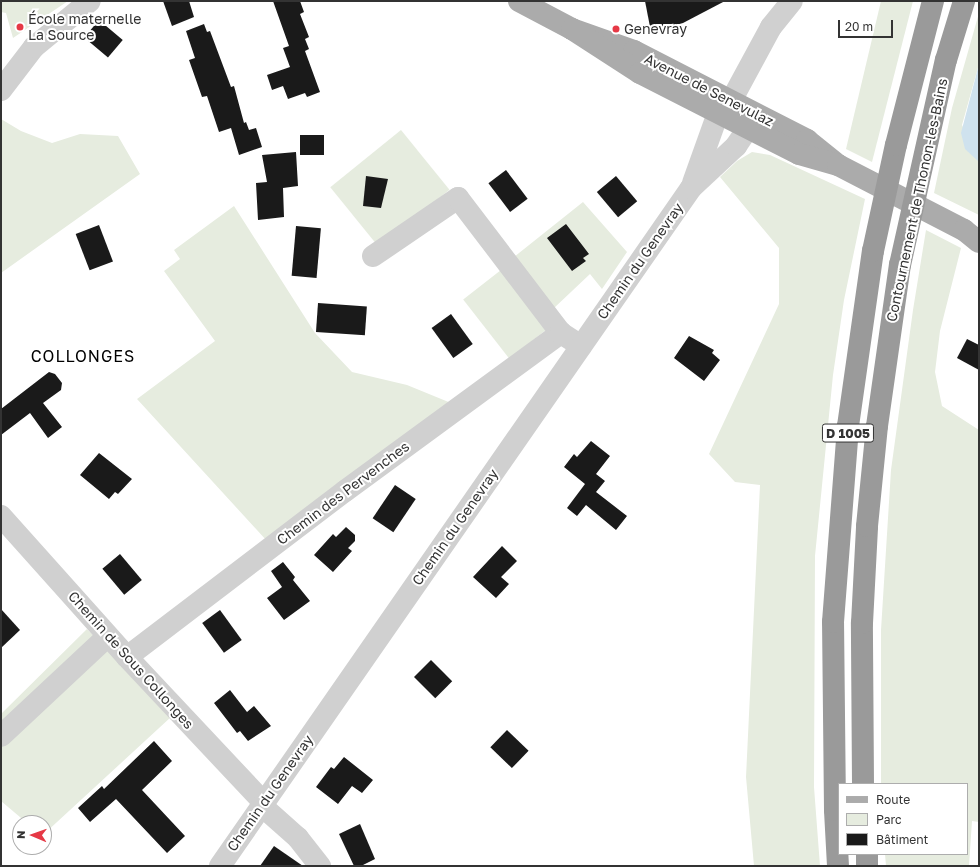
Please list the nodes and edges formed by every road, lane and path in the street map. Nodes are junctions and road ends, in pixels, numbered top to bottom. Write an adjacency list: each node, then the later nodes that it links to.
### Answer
1 (90, 1): 6 (street)
2 (519, 1): 7 (main road, Avenue de Senevulaz)
3 (792, 1): 7 (street, Chemin du Genevray)
4 (933, 1): 23 (highway, Contournement de Thonon-les-Bains / D 1005)
5 (964, 1): 18 (highway, Contournement de Thonon-les-Bains / D 1005)
6 (1, 90)
7 (724, 107): 8 (main road, Avenue de Senevulaz); 9 (street, Chemin du Genevray)
8 (752, 121): 9 (street, Chemin du Genevray); 10 (main road, Avenue de Senevulaz)
9 (691, 188): 13 (street, Chemin du Genevray)
10 (974, 235)
11 (373, 256): 12 (street)
12 (561, 333): 13 (street); 16 (street, Chemin des Pervenches)
13 (581, 346): 19 (street, Chemin du Genevray)
14 (1, 516): 15 (street, Chemin de Sous Collonges)
15 (108, 636): 16 (street, Chemin de Sous Collonges); 17 (street)
16 (127, 657): 19 (street, Chemin de Sous Collonges)
17 (1, 736)
18 (863, 783)
19 (263, 804): 21 (street, Chemin du Genevray); 22 (street, Chemin de Sous Collonges)
20 (866, 855): 24 (highway)
21 (220, 866)
22 (320, 866)
23 (838, 866)
24 (867, 866)

